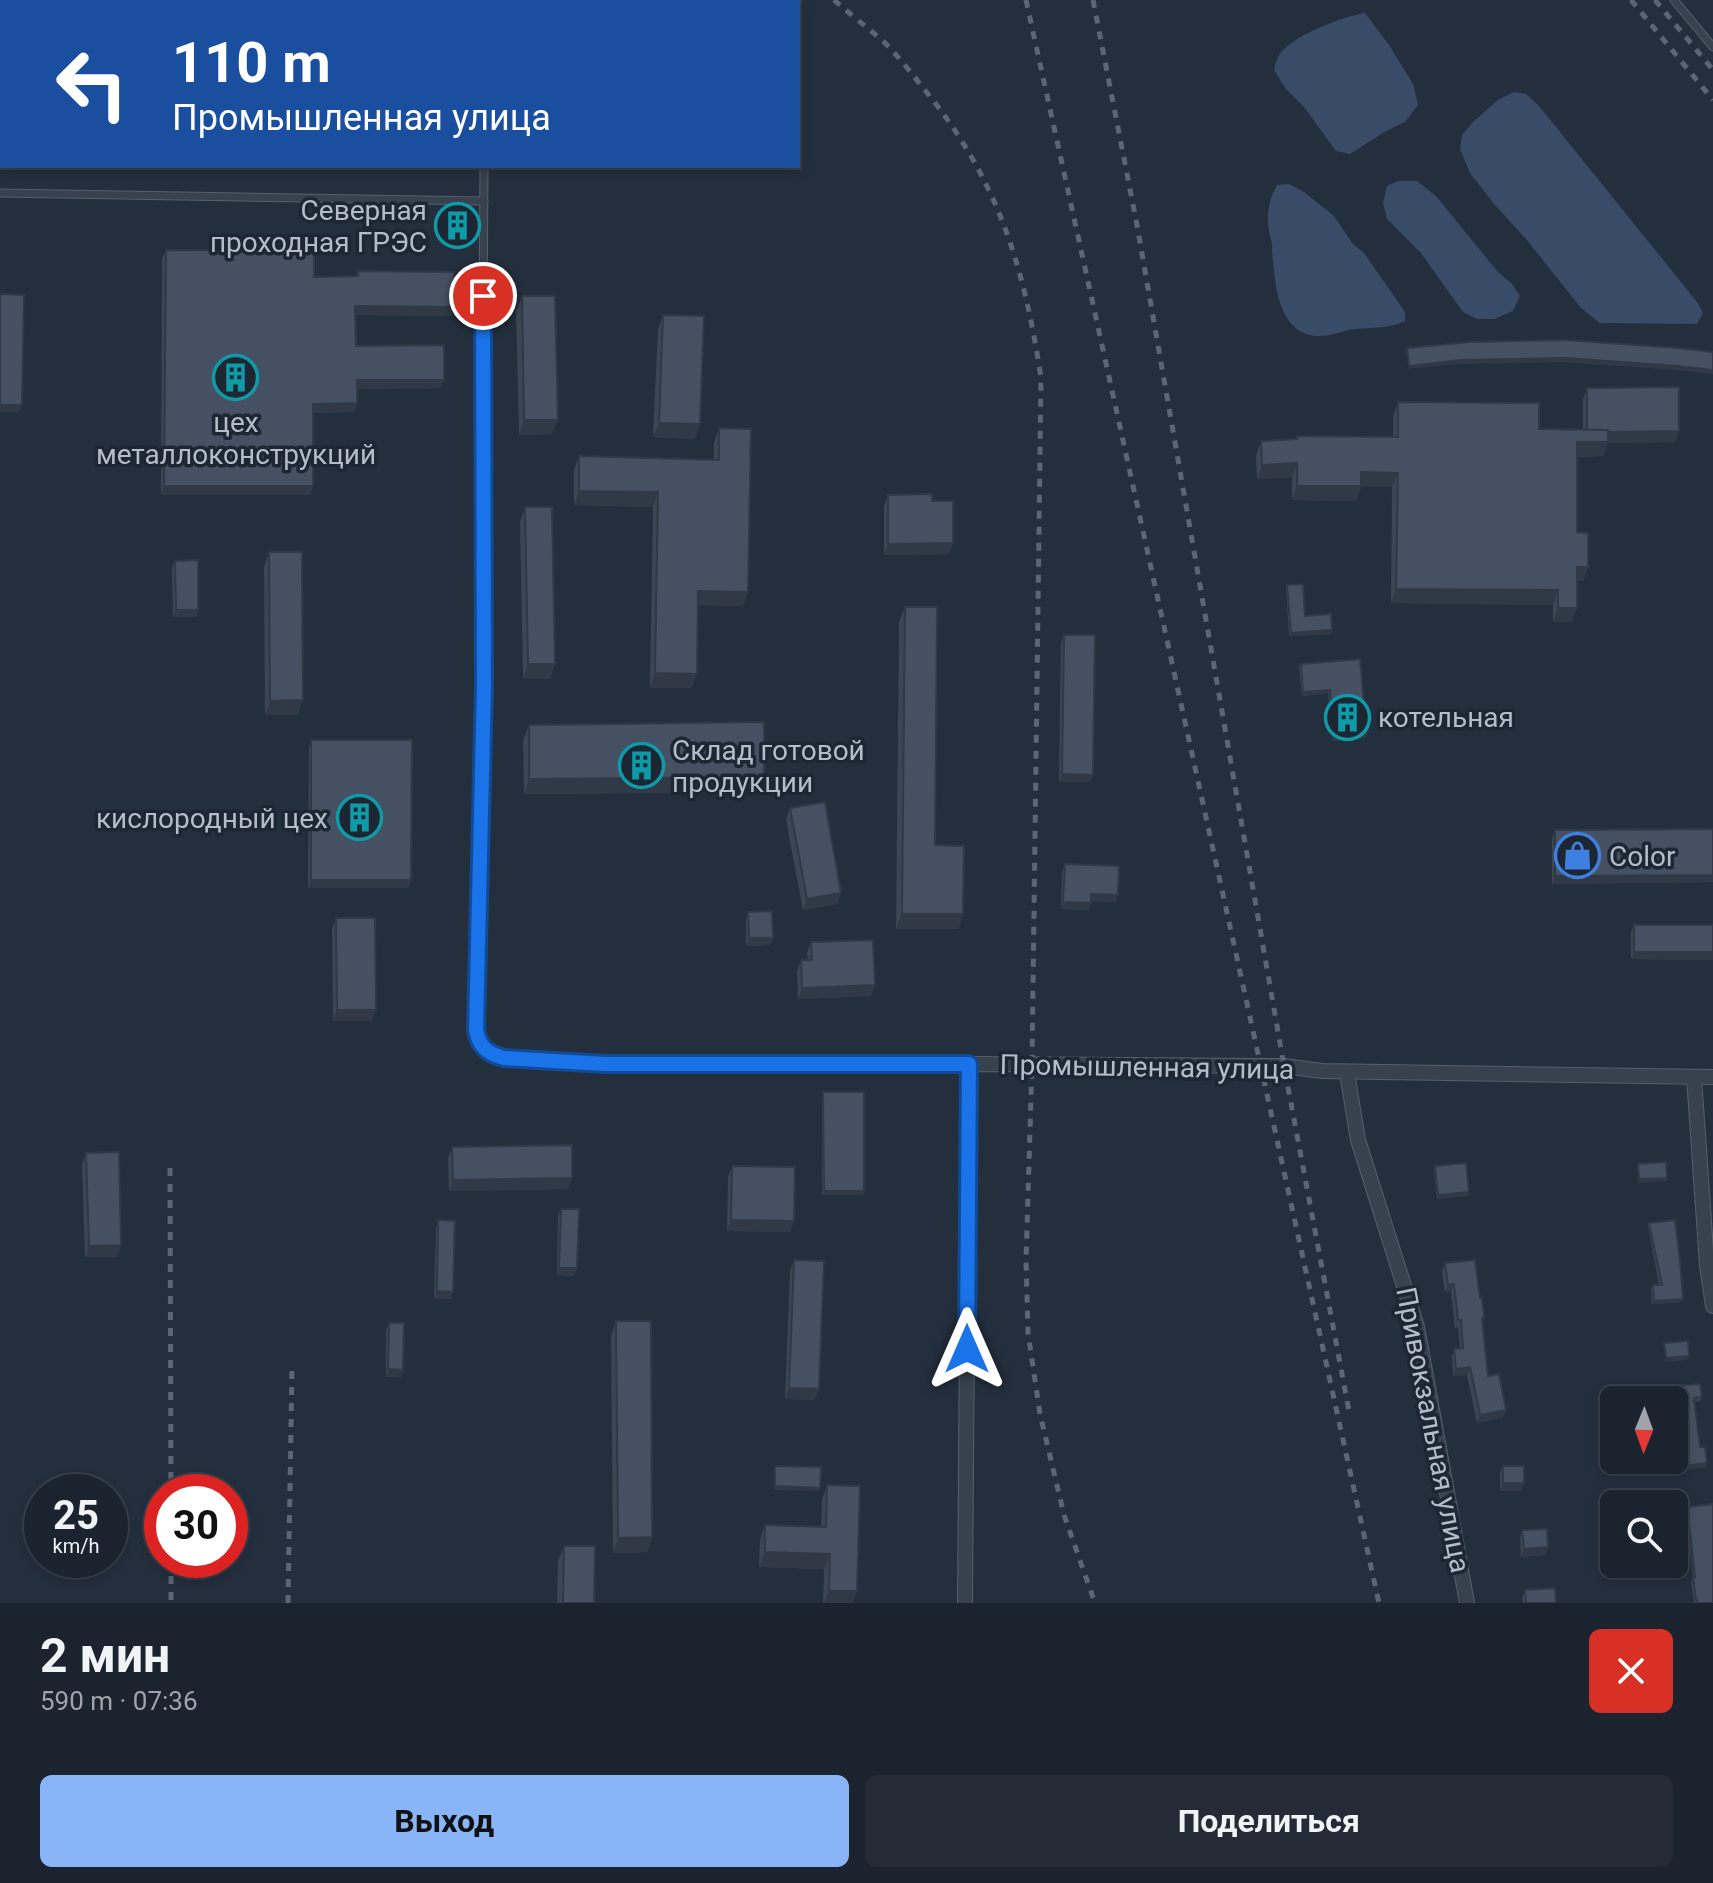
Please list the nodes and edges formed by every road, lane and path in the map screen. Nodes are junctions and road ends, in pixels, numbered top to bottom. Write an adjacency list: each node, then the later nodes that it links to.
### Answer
1 (1674, 0): 2 (lane)
2 (1713, 47)
3 (484, 168): 5 (lane)
4 (0, 193): 5 (lane)
5 (484, 201): 6 (lane, Промышленная улица)
6 (969, 1064): 7 (street, Промышленная улица); 11 (street)
7 (1347, 1073): 8 (street, Промышленная улица); 12 (street, Привокзальная улица)
8 (1694, 1077): 9 (street, Промышленная улица); 10 (street)
9 (1713, 1077)
10 (1713, 1306)
11 (965, 1603)
12 (1467, 1603)

